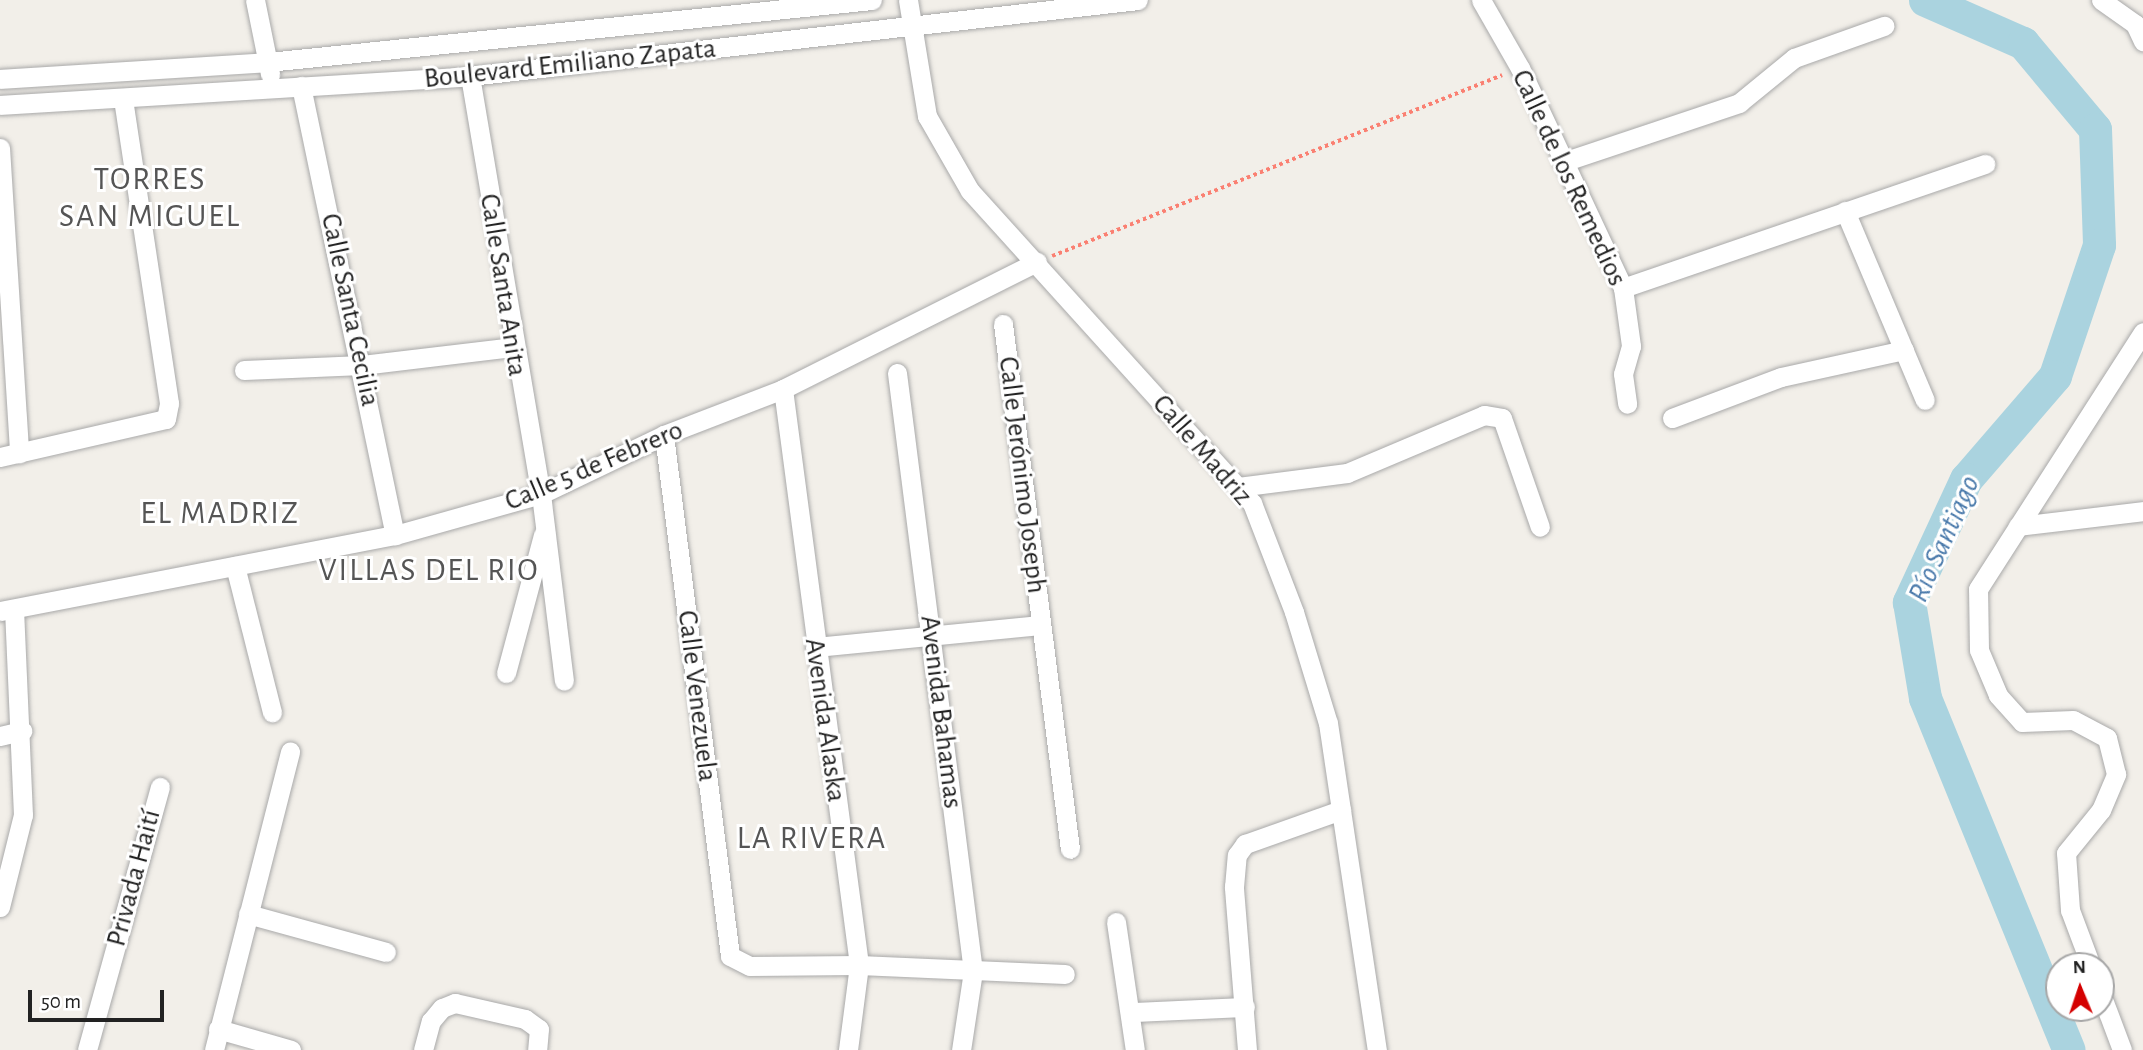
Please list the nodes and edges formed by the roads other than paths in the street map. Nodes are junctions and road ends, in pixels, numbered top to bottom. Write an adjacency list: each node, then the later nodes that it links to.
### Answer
1 (255, 0): 10 (street)
2 (872, 0): 10 (street, Boulevard Emiliano Zapata)
3 (908, 0): 8 (street, Calle Madriz)
4 (1138, 0): 8 (street, Boulevard Emiliano Zapata)
5 (1480, 0): 18 (street, Calle de los Remedios)
6 (2101, 0): 9 (street)
7 (1884, 26): 18 (street)
8 (912, 29): 11 (street, Boulevard Emiliano Zapata); 21 (street, Calle Madriz)
9 (2143, 41)
10 (268, 62): 12 (street, Boulevard Emiliano Zapata); 14 (street)
11 (470, 76): 13 (street, Boulevard Emiliano Zapata); 25 (street, Calle Santa Anita)
12 (0, 79)
13 (301, 86): 14 (street, Boulevard Emiliano Zapata); 27 (street, Calle Santa Cecilia)
14 (273, 88): 15 (street, Boulevard Emiliano Zapata)
15 (123, 99): 16 (street, Boulevard Emiliano Zapata); 35 (street)
16 (0, 105)
17 (0, 148): 35 (street)
18 (1563, 162): 22 (street, Calle de los Remedios)
19 (1985, 164): 20 (street)
20 (1845, 211): 22 (street); 26 (street)
21 (1037, 262): 30 (street, Calle 5 de Febrero); 36 (street, Calle Madriz)
22 (1623, 289): 32 (street, Calle de los Remedios)
23 (1003, 324): 45 (street, Calle Jerónimo Joseph)
24 (2143, 332): 40 (street)
25 (512, 347): 27 (street); 37 (street, Calle Santa Anita)
26 (1903, 350): 31 (street); 33 (street)
27 (362, 365): 28 (street); 42 (street, Calle Santa Cecilia)
28 (244, 370)
29 (897, 373): 46 (street, Avenida Bahamas)
30 (783, 389): 34 (street, Calle 5 de Febrero); 47 (street, Avenida Alaska)
31 (1925, 400)
32 (1627, 404)
33 (1672, 418)
34 (664, 435): 37 (street, Calle 5 de Febrero); 62 (street, Calle Venezuela)
35 (9, 455)
36 (1238, 487): 41 (street); 55 (street, Calle Madriz)
37 (541, 494): 39 (street, Calle Santa Anita); 42 (street, Calle 5 de Febrero)
38 (2143, 511): 40 (street)
39 (545, 525): 48 (street); 49 (street, Calle Santa Anita)
40 (2018, 526): 61 (street)
41 (1540, 527)
42 (395, 535): 43 (street, Calle 5 de Febrero)
43 (235, 566): 44 (street, Calle 5 de Febrero); 50 (street)
44 (7, 611): 51 (street)
45 (1041, 625): 46 (street); 56 (street, Calle Jerónimo Joseph)
46 (932, 636): 47 (street); 63 (street, Avenida Bahamas)
47 (815, 647): 62 (street, Avenida Alaska)
48 (506, 673)
49 (564, 681)
50 (272, 712)
51 (22, 731): 52 (street); 57 (street)
52 (0, 736)
53 (290, 752): 58 (street)
54 (160, 787): 69 (street, Privada Haití)
55 (1341, 810): 65 (street); 78 (street, Calle Madriz)
56 (1070, 849)
57 (0, 907)
58 (248, 914): 60 (street); 68 (street)
59 (1116, 922): 66 (street)
60 (386, 951)
61 (2086, 952)
62 (859, 965): 63 (street); 74 (street, Avenida Alaska)
63 (973, 971): 64 (street); 75 (street, Avenida Bahamas)
64 (1065, 974)
65 (1245, 1007): 66 (street); 77 (street)
66 (1133, 1012): 76 (street)
67 (2112, 1022): 79 (street)
68 (218, 1029): 70 (street); 71 (street)
69 (87, 1050)
70 (214, 1050)
71 (291, 1050)
72 (422, 1050): 73 (street)
73 (537, 1050)
74 (848, 1050)
75 (961, 1050)
76 (1135, 1050)
77 (1247, 1050)
78 (1377, 1050)
79 (2122, 1050)

